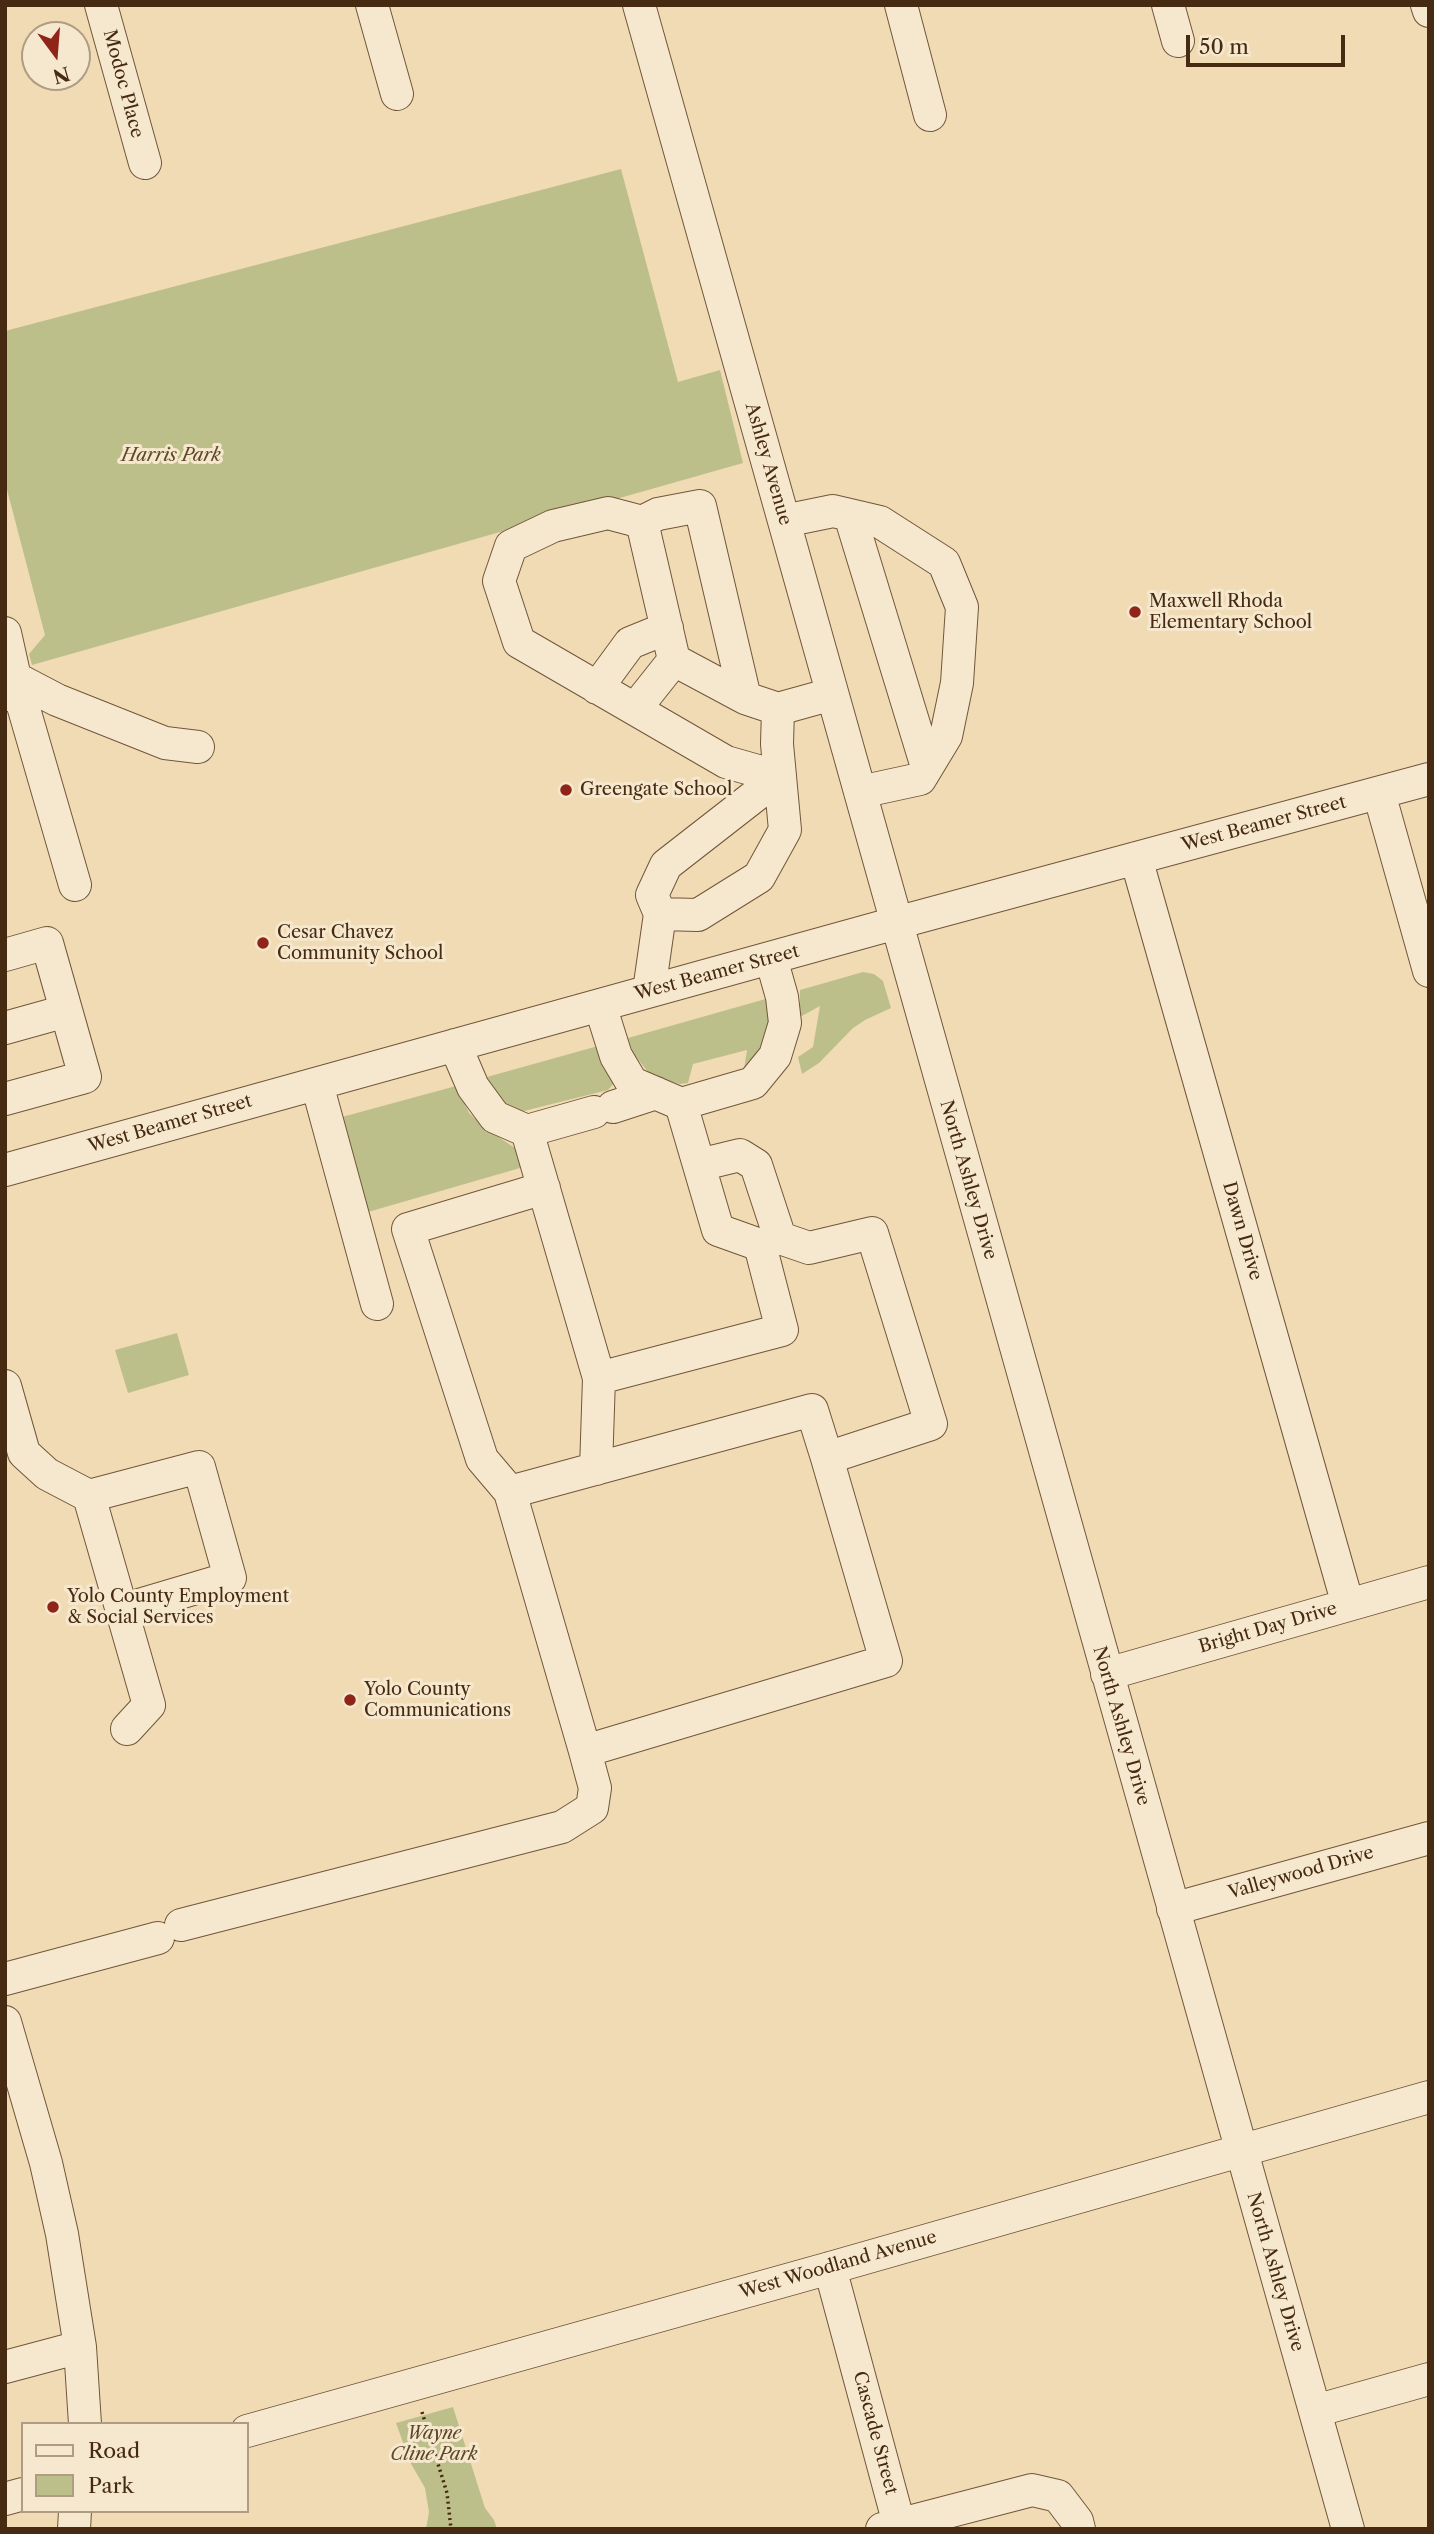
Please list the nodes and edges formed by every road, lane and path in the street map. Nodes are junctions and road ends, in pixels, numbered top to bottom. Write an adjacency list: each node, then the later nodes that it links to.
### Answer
1 (101, 5): 11 (street, Modoc Place)
2 (372, 5): 9 (street)
3 (639, 5): 13 (street, Ashley Avenue)
4 (901, 5): 10 (street)
5 (1168, 5): 8 (street)
6 (1427, 5): 7 (street)
7 (1429, 11)
8 (1178, 41)
9 (397, 94)
10 (930, 115)
11 (145, 163)
12 (850, 515): 13 (street); 25 (street); 25 (street)
13 (784, 521): 20 (street, Ashley Avenue)
14 (642, 522): 15 (street); 19 (street); 21 (street)
15 (667, 628): 17 (street); 19 (street)
16 (6, 639): 18 (street)
17 (674, 660): 21 (street); 22 (street)
18 (10, 687): 24 (street); 31 (street)
19 (597, 688): 22 (street)
20 (832, 694): 23 (street); 28 (street, Ashley Avenue)
21 (745, 698): 23 (street)
22 (635, 709): 26 (street)
23 (778, 709): 26 (street)
24 (198, 747)
25 (927, 767): 28 (street)
26 (779, 777): 32 (street); 32 (street)
27 (1429, 779): 29 (street, West Beamer Street)
28 (860, 792): 33 (street, Ashley Avenue)
29 (1379, 793): 30 (street, West Beamer Street); 36 (street)
30 (1136, 858): 33 (street, West Beamer Street); 58 (street, Dawn Drive)
31 (75, 885)
32 (660, 914): 37 (street)
33 (896, 923): 35 (street, West Beamer Street); 60 (street, North Ashley Drive)
34 (5, 955): 39 (street)
35 (771, 958): 37 (street, West Beamer Street); 43 (street)
36 (1429, 971)
37 (649, 992): 38 (street, West Beamer Street)
38 (600, 1005): 41 (street, West Beamer Street); 43 (street)
39 (66, 1011): 40 (street); 44 (street)
40 (5, 1028)
41 (455, 1045): 42 (street, West Beamer Street); 45 (street)
42 (317, 1084): 47 (street, West Beamer Street); 50 (street)
43 (668, 1098): 45 (street); 46 (street)
44 (5, 1099)
45 (527, 1131): 48 (street)
46 (699, 1165): 49 (street); 49 (street)
47 (5, 1170)
48 (544, 1188): 51 (street); 55 (street)
49 (770, 1242): 51 (street); 53 (street)
50 (377, 1304)
51 (599, 1378): 54 (street)
52 (5, 1386): 56 (street)
53 (827, 1458): 54 (street); 62 (street)
54 (596, 1469): 55 (street)
55 (510, 1492): 62 (street)
56 (89, 1496): 59 (street); 59 (street)
57 (1429, 1582): 58 (street, Bright Day Drive)
58 (1348, 1605): 60 (street, Bright Day Drive)
59 (122, 1609): 61 (street)
60 (1107, 1674): 64 (street, North Ashley Drive)
61 (127, 1729)
62 (585, 1751): 65 (street)
63 (1429, 1838): 64 (street, Valleywood Drive)
64 (1172, 1909): 68 (street, North Ashley Drive)
65 (5, 1979)
66 (5, 2022): 70 (street)
67 (1429, 2097): 68 (street, West Woodland Avenue)
68 (1240, 2150): 69 (street, West Woodland Avenue); 73 (street, North Ashley Drive)
69 (830, 2268): 76 (street, West Woodland Avenue); 77 (street, Cascade Street)
70 (80, 2347): 71 (street); 75 (street)
71 (5, 2367)
72 (1429, 2379): 73 (street)
73 (1315, 2410): 80 (street, North Ashley Drive)
74 (422, 2412): 78 (path)
75 (85, 2422)
76 (248, 2431)
77 (891, 2526): 79 (street, Cascade Street)
78 (451, 2529)
79 (1079, 2529)
80 (1348, 2529)

